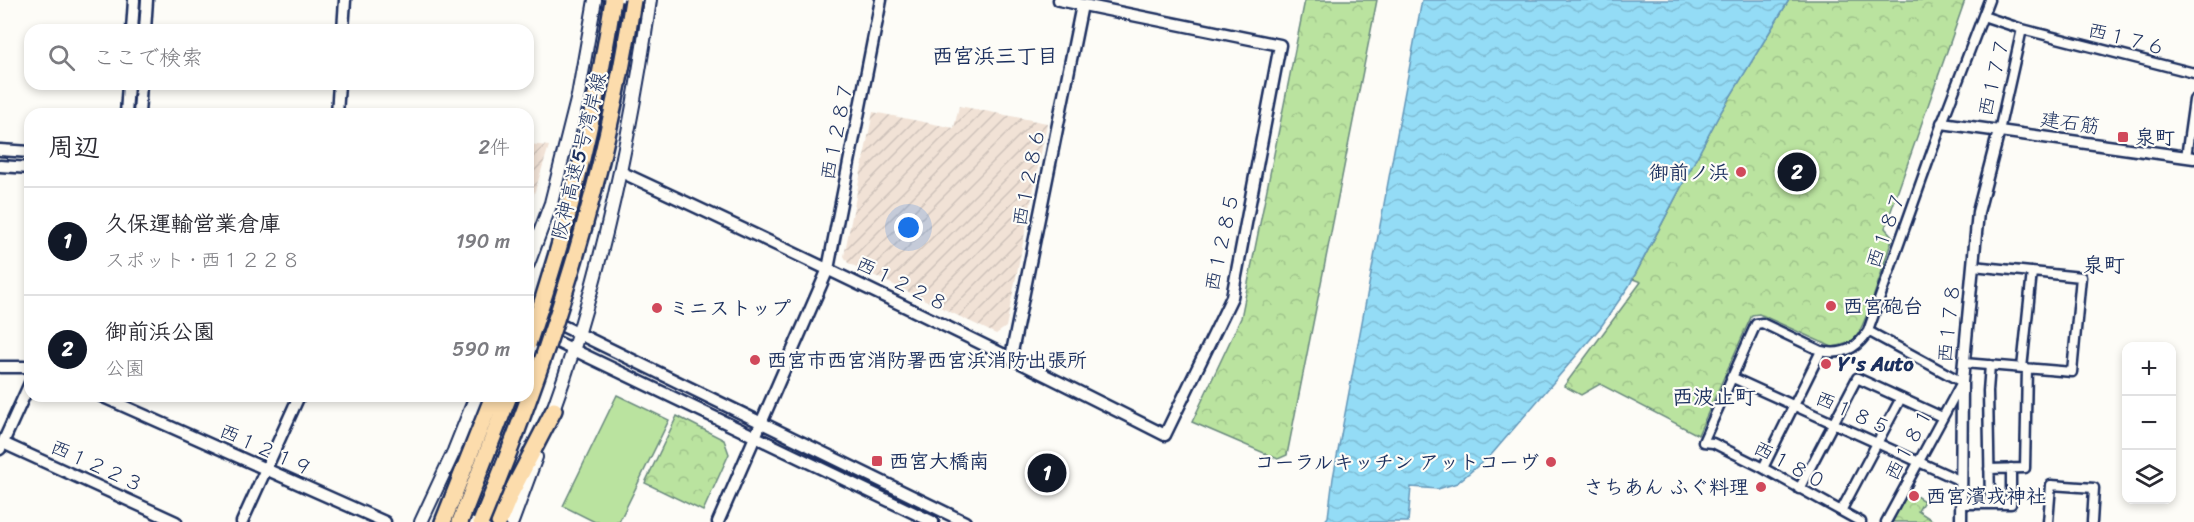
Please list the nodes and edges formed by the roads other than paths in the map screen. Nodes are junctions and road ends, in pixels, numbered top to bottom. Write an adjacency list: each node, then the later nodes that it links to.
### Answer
1 (134, 0): 13 (street)
2 (147, 0): 14 (street)
3 (345, 0): 15 (street)
4 (596, 0): 33 (main road)
5 (613, 0): 38 (highway, 阪神高速5号湾岸線, bridge)
6 (633, 0): 52 (highway, 阪神高速5号湾岸線, bridge)
7 (650, 0): 32 (main road)
8 (881, 0): 35 (street, 西１２８７)
9 (1059, 0): 11 (street)
10 (1989, 0): 12 (street, 西１８７)
11 (1082, 5): 44 (street, 西１２８６); 66 (street, 西１２８５)
12 (1983, 15): 16 (street, 西１７６); 25 (street, 西１８７)
13 (132, 24)
14 (145, 24)
15 (343, 24)
16 (2022, 29): 17 (street, 西１７６); 26 (street, 西１７７)
17 (2194, 73)
18 (128, 90): 22 (street)
19 (141, 90): 23 (street)
20 (339, 90): 24 (street)
21 (2194, 100): 29 (street)
22 (126, 108)
23 (139, 108)
24 (337, 108)
25 (1942, 123): 26 (street, 建石筋); 40 (street, 西１８７)
26 (1999, 131): 29 (street, 建石筋); 34 (street, 西１７８)
27 (0, 150): 28 (street)
28 (24, 152)
29 (2190, 157)
30 (0, 166): 31 (street)
31 (24, 168)
32 (621, 172): 35 (street, 西１２２８); 41 (main road)
33 (534, 248)
34 (1973, 266): 36 (street); 45 (street, 西１７８)
35 (828, 268): 44 (street, 西１２２８); 64 (street, 西１２８７)
36 (2031, 272): 49 (street); 49 (street)
37 (534, 312): 41 (street)
38 (534, 326)
39 (534, 331): 42 (street)
40 (1868, 331): 43 (street, 西１８７); 51 (street)
41 (579, 334): 42 (main road); 64 (street)
42 (574, 350): 62 (main road); 67 (street)
43 (1821, 351): 50 (street, 西１８７); 61 (street)
44 (1011, 357): 66 (street, 西１２２８)
45 (1964, 363): 46 (street); 51 (street, 西１７８)
46 (1990, 365): 49 (street); 74 (street)
47 (0, 367): 48 (street)
48 (24, 367)
49 (2025, 368): 73 (street)
50 (1731, 378): 61 (street, 西１８５); 69 (street, 西１８７)
51 (1962, 382): 63 (street, 西１８１); 76 (street, 西１７８)
52 (534, 386)
53 (24, 396): 70 (street)
54 (1901, 398): 63 (street); 65 (street); 68 (street)
55 (114, 402): 75 (street, 西１２１９)
56 (296, 402): 75 (street)
57 (473, 402): 84 (main road)
58 (491, 402): 85 (highway)
59 (507, 402): 86 (highway)
60 (528, 402): 87 (highway, 阪神高速5号湾岸線, bridge)
61 (1795, 406): 65 (street, 西１８５); 72 (street)
62 (554, 410): 88 (highway); 89 (main road)
63 (1942, 417): 71 (street, 西１８１)
64 (761, 423): 67 (street, 西１２８７); 92 (street)
65 (1834, 423): 68 (street, 西１８５); 77 (street)
66 (1165, 435)
67 (755, 438): 90 (street, 西１２８７); 91 (street)
68 (1877, 441): 71 (street, 西１８５); 80 (street)
69 (1703, 442): 72 (street, 西１８０)
70 (1, 447): 81 (street, 西１２２３)
71 (1919, 462): 76 (street, 西１８５); 94 (street, 西１８１)
72 (1762, 468): 77 (street, 西１８０)
73 (2011, 468): 74 (street); 79 (street)
74 (1989, 469): 79 (street)
75 (265, 470): 82 (street); 83 (street, 西１２１９)
76 (1961, 481): 78 (street, 西１７８)
77 (1799, 489): 80 (street, 西１８０)
78 (1961, 504): 79 (street); 95 (street, 西１７８)
79 (1990, 504)
80 (1840, 511): 93 (street, 西１８０)
81 (176, 522)
82 (243, 522)
83 (385, 522)
84 (421, 522)
85 (443, 522)
86 (460, 522)
87 (481, 522)
88 (499, 522)
89 (512, 522)
90 (718, 522)
91 (933, 522)
92 (965, 522)
93 (1861, 522)
94 (1886, 522)
95 (1961, 522)
96 (2048, 522): 97 (street)
97 (2092, 522)

